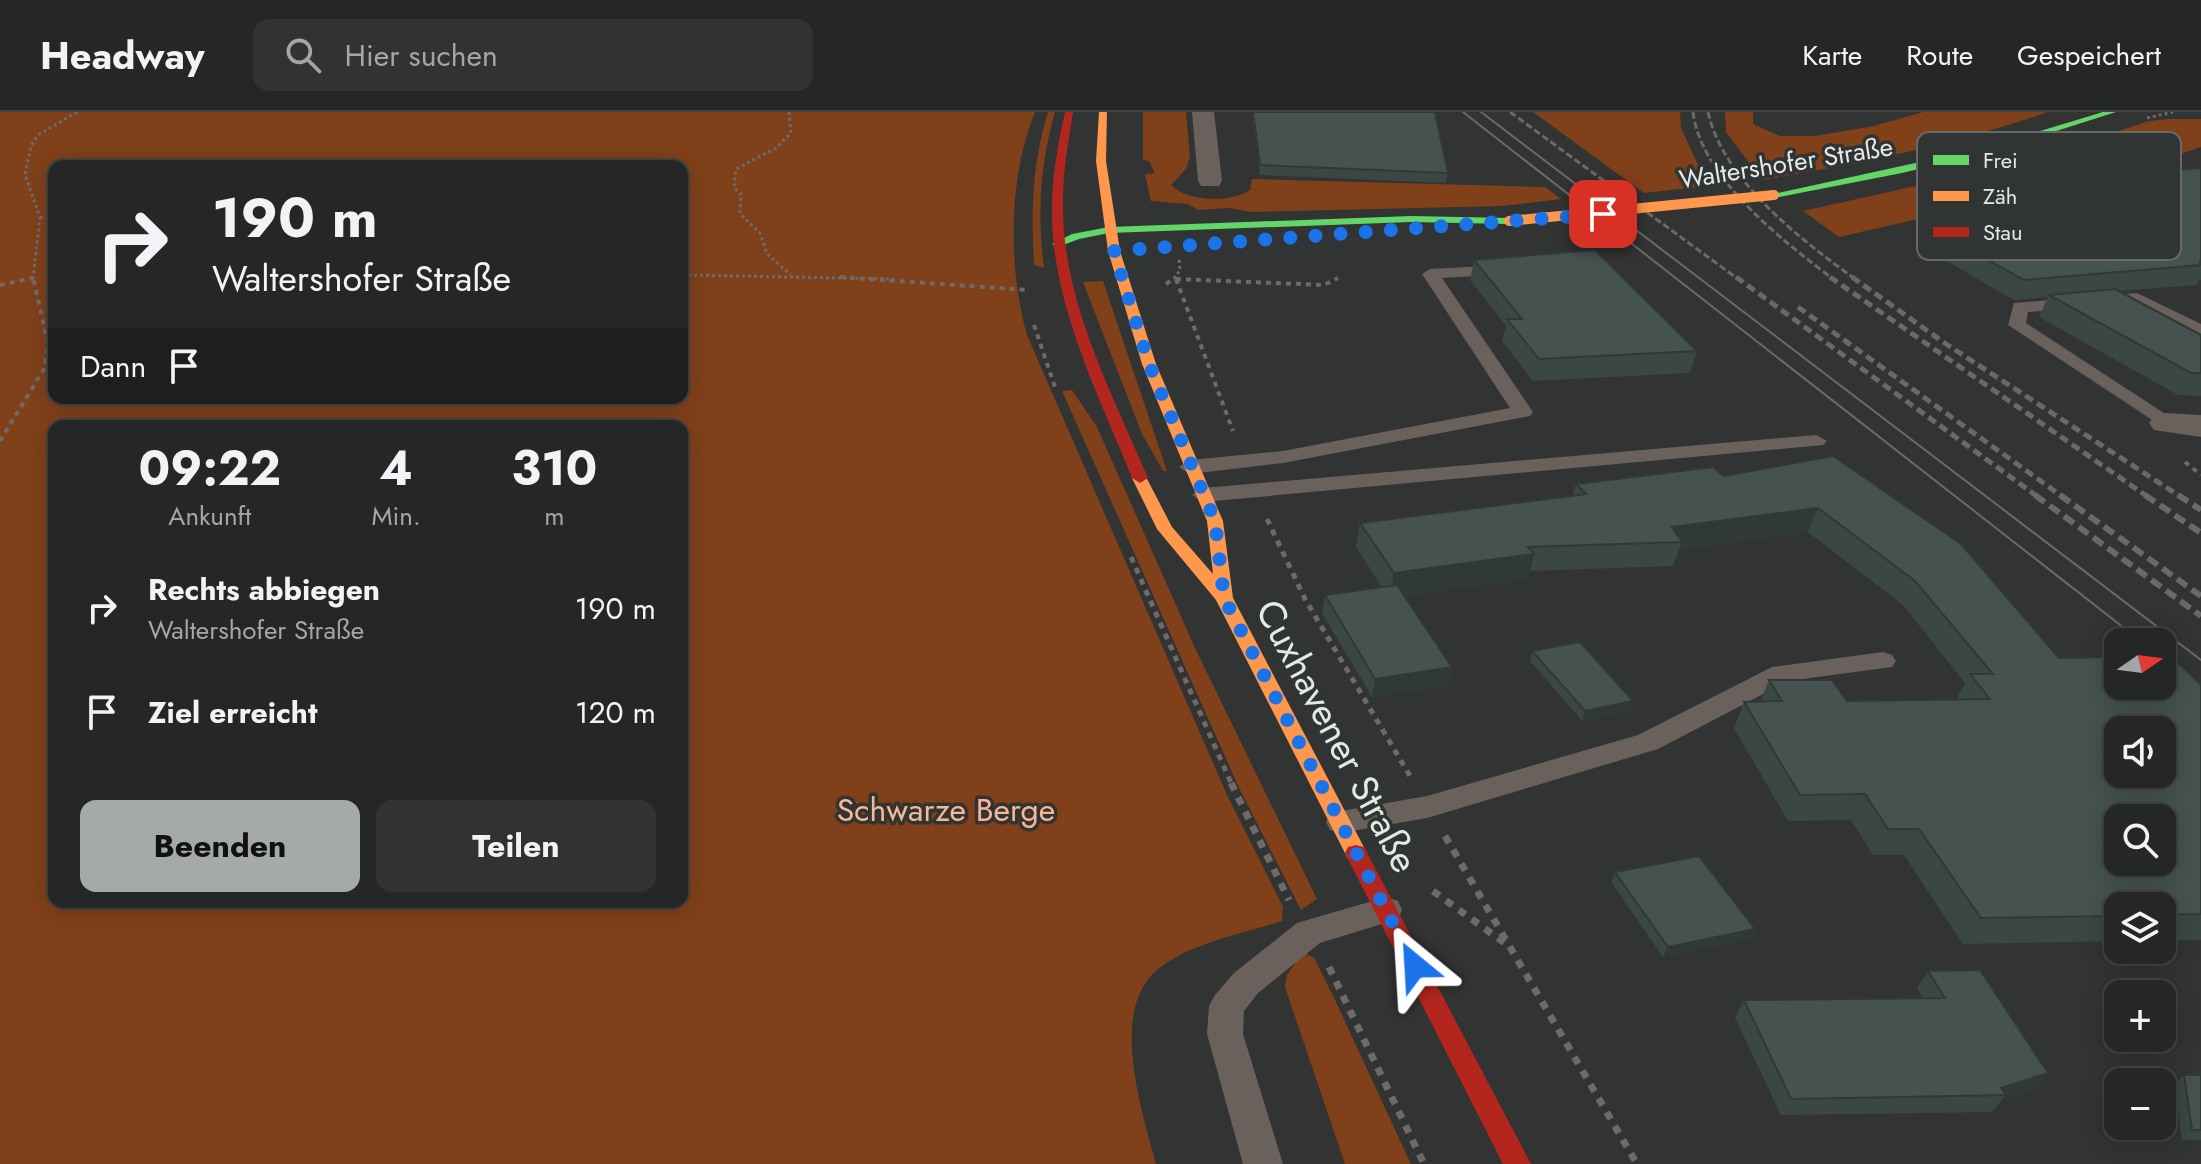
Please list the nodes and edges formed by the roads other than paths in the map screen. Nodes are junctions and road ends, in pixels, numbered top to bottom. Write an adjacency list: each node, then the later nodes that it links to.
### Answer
1 (1069, 112): 10 (main road, Cuxhavener Straße)
2 (1103, 112): 9 (main road, Cuxhavener Straße)
3 (1203, 112): 7 (street)
4 (2112, 112): 5 (main road, Waltershofer Straße, bridge)
5 (2053, 132)
6 (1917, 168): 8 (main road, Waltershofer Straße, bridge)
7 (1210, 181)
8 (1509, 221): 9 (main road, Waltershofer Straße); 11 (main road, Waltershofer Straße)
9 (1109, 230): 10 (main road, Waltershofer Straße); 12 (main road, Cuxhavener Straße)
10 (1058, 244): 12 (main road); 20 (main road, Cuxhavener Straße)
11 (1157, 247)
12 (1121, 250): 18 (main road, Cuxhavener Straße)
13 (1525, 269): 18 (lane)
14 (2201, 331): 15 (lane)
15 (2166, 423): 16 (street)
16 (2201, 426)
17 (1816, 441): 19 (lane)
18 (1190, 467): 19 (main road, Cuxhavener Straße)
19 (1203, 495): 20 (main road, Cuxhavener Straße)
20 (1224, 598): 22 (main road, Cuxhavener Straße)
21 (1883, 661): 22 (lane)
22 (1341, 822): 23 (main road, Cuxhavener Straße)
23 (1386, 910): 24 (lane); 25 (main road, Cuxhavener Straße)
24 (1263, 1164)
25 (1517, 1164)

